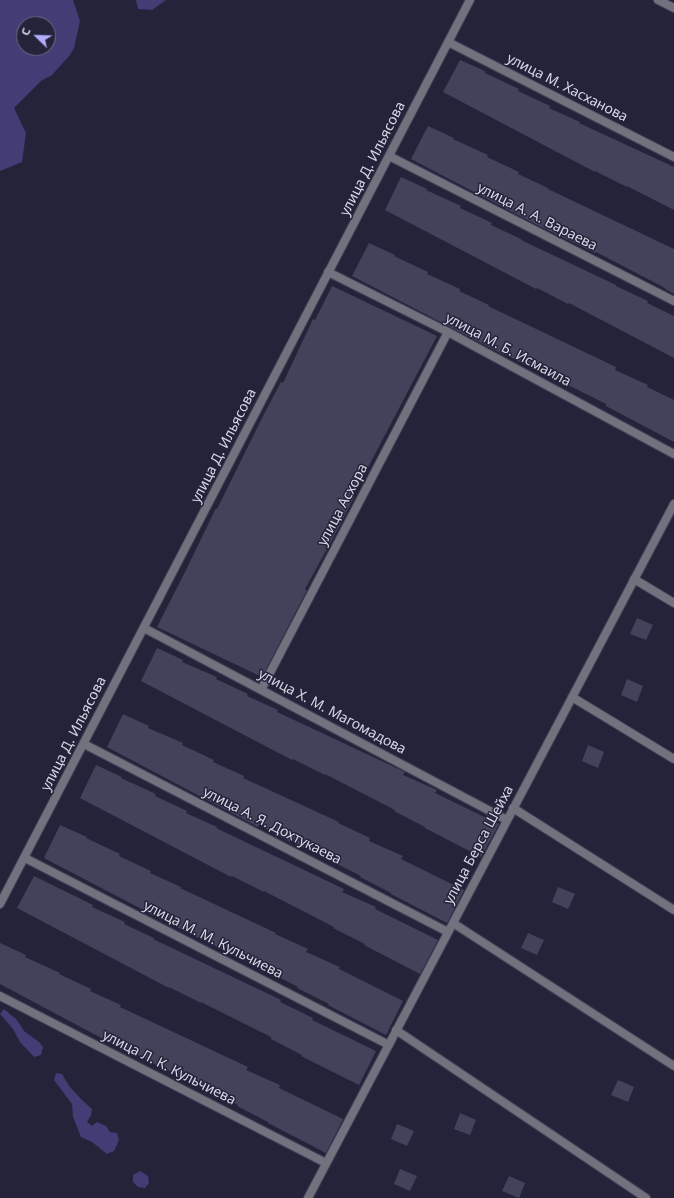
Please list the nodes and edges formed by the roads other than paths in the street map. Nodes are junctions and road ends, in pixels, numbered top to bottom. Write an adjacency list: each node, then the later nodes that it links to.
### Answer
1 (470, 0): 4 (street, улица Д. Ильясова)
2 (658, 0): 3 (street)
3 (674, 8)
4 (448, 42): 5 (street, улица Д. Ильясова); 6 (street, улица М. Хасханова)
5 (389, 156): 7 (street, улица Д. Ильясова); 8 (street, улица А. А. Вараева)
6 (674, 157)
7 (328, 272): 9 (street, улица М. Б. Исмаила); 14 (street, улица Д. Ильясова)
8 (674, 301)
9 (448, 332): 10 (street, улица М. Б. Исмаила); 15 (street, улица Асхора)
10 (674, 454)
11 (674, 504): 12 (street, улица Берса Шейха)
12 (634, 579): 13 (street); 16 (street, улица Берса Шейха)
13 (674, 603)
14 (144, 628): 15 (street, улица Х. М. Магомадова); 17 (street, улица Д. Ильясова)
15 (261, 690): 20 (street, улица Х. М. Магомадова)
16 (572, 697): 18 (street); 19 (street, улица Берса Шейха)
17 (84, 744): 21 (street, улица Д. Ильясова); 25 (street, улица А. Я. Дохтукаева)
18 (674, 759)
19 (514, 808): 20 (street, улица Берса Шейха); 23 (street)
20 (507, 820): 24 (street, улица Берса Шейха)
21 (25, 858): 22 (street, улица Д. Ильясова); 28 (street, улица М. М. Кульчиева)
22 (0, 904)
23 (674, 910)
24 (453, 923): 25 (street, улица Берса Шейха); 29 (street)
25 (448, 932): 27 (street, улица Берса Шейха)
26 (0, 996): 30 (street, улица Л. К. Кульчиева)
27 (396, 1030): 28 (street, улица Берса Шейха); 32 (street)
28 (389, 1045): 30 (street, улица Берса Шейха)
29 (674, 1066)
30 (326, 1163): 31 (street, улица Берса Шейха)
31 (308, 1198)
32 (646, 1198)

